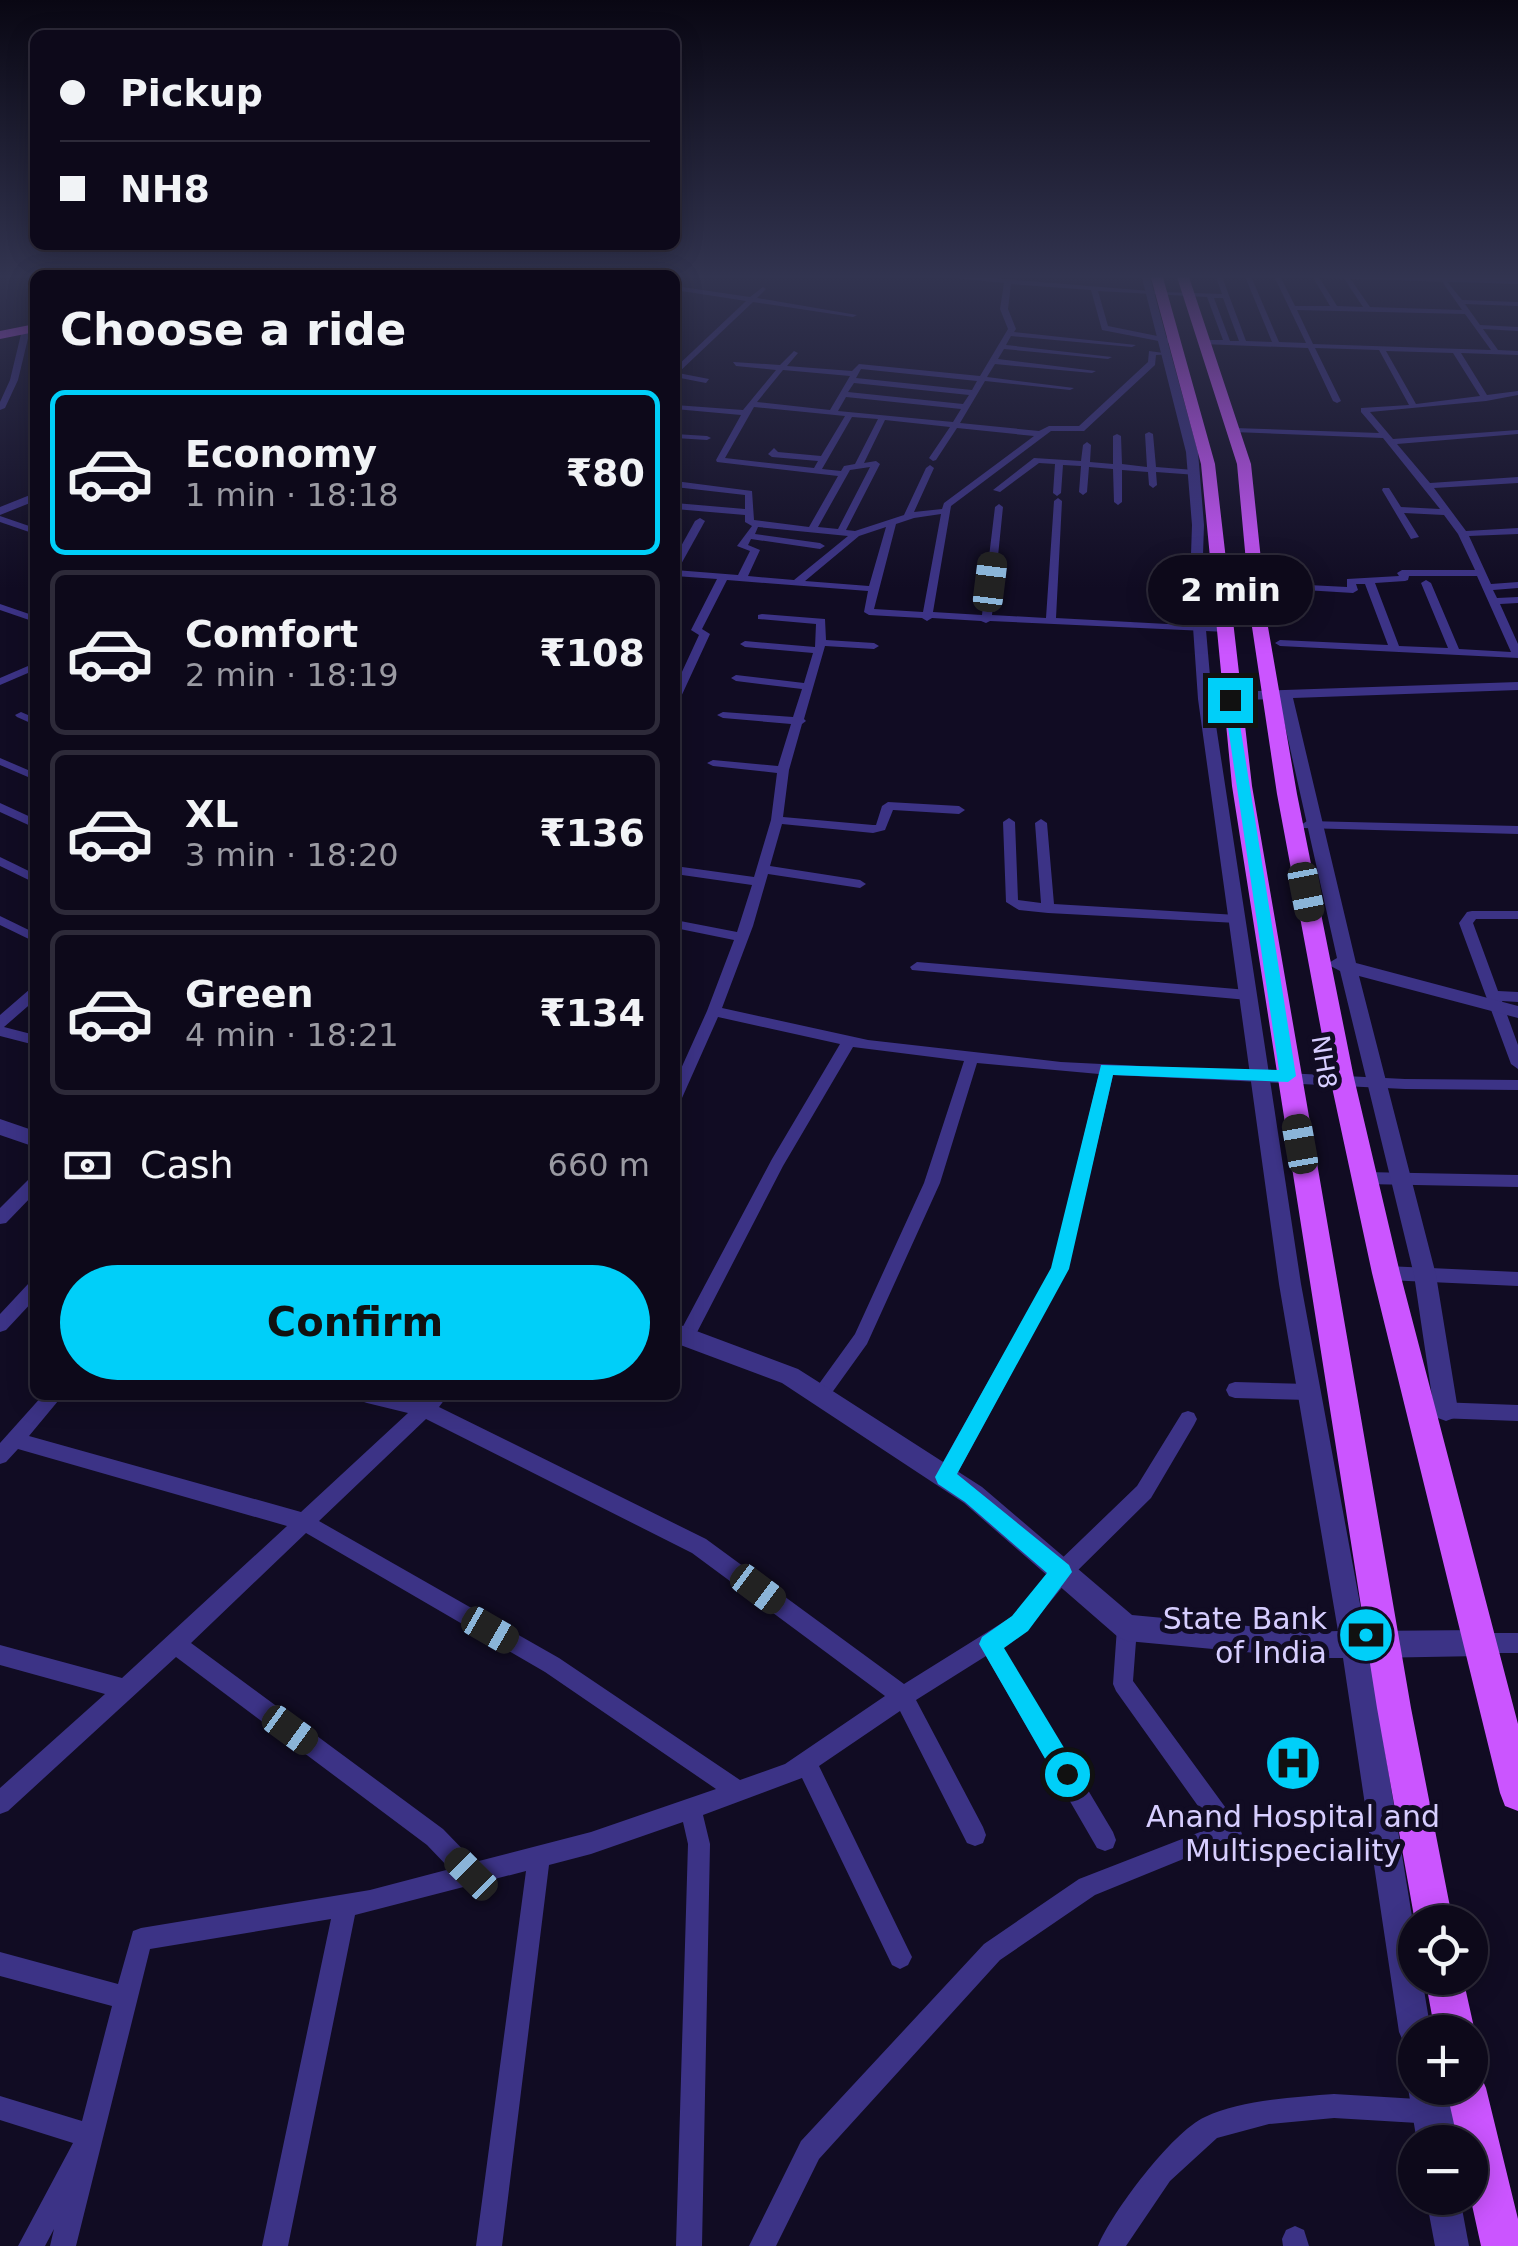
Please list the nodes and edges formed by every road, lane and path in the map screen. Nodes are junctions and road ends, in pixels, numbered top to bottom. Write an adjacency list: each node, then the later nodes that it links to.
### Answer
1 (982, 378): 17 (street)
2 (14, 379): 25 (street)
3 (700, 379): 15 (street)
4 (772, 379): 26 (street)
5 (852, 379): 18 (street)
6 (868, 379): 17 (street)
7 (989, 379): 16 (street)
8 (1135, 379): 32 (street)
9 (1176, 379): 49 (street)
10 (1180, 379): 101 (main road, NH8)
11 (1219, 379): 39 (main road, NH8)
12 (1326, 379): 21 (street)
13 (1398, 379): 24 (street)
14 (1473, 379): 20 (street)
15 (706, 380)
16 (1070, 388)
17 (974, 392): 23 (street)
18 (843, 394): 23 (street); 27 (street)
19 (1518, 396): 20 (street)
20 (1486, 399): 24 (street)
21 (1337, 401)
22 (680, 407): 26 (street)
23 (966, 407): 30 (street)
24 (1414, 407): 37 (street)
25 (2, 408)
26 (749, 408): 27 (street); 41 (street)
27 (832, 412): 28 (street)
28 (850, 414): 29 (street); 40 (street)
29 (883, 417): 30 (street); 42 (street)
30 (955, 425): 32 (street); 67 (street)
31 (1518, 432): 37 (street)
32 (1042, 434): 64 (street)
33 (1149, 434): 47 (street)
34 (680, 436): 36 (street)
35 (1116, 436): 44 (street)
36 (707, 438)
37 (1388, 439): 39 (street); 54 (street)
38 (1088, 445): 46 (street)
39 (1243, 445): 116 (main road, NH8)
40 (823, 460): 41 (street); 48 (street)
41 (766, 465): 48 (street)
42 (858, 466): 50 (street); 75 (street)
43 (1059, 467): 45 (street); 45 (street); 46 (street); 100 (street)
44 (1118, 467): 46 (street); 47 (street); 59 (street)
45 (1024, 468): 55 (street)
46 (1083, 469): 57 (street)
47 (1152, 470): 49 (street); 53 (street)
48 (816, 471): 50 (street)
49 (1194, 473): 101 (street)
50 (844, 474): 73 (street)
51 (1518, 480): 54 (street)
52 (680, 485): 65 (street)
53 (1153, 485)
54 (1428, 486): 66 (street)
55 (997, 490)
56 (1386, 490): 62 (street)
57 (1083, 492)
58 (30, 499): 63 (street)
59 (1118, 502)
60 (680, 506): 65 (street)
61 (999, 506): 99 (street)
62 (1399, 510): 66 (street); 79 (street)
63 (0, 511)
64 (946, 511): 67 (street); 98 (street)
65 (747, 512): 71 (street)
66 (1446, 512): 77 (street)
67 (908, 516): 69 (street)
68 (0, 519): 72 (street)
69 (892, 521): 76 (street); 92 (street)
70 (700, 522): 81 (street)
71 (756, 524): 73 (street); 78 (street)
72 (30, 529)
73 (812, 529): 75 (street)
74 (1518, 531): 77 (street)
75 (841, 532): 76 (street)
76 (856, 534): 87 (street)
77 (1462, 534): 83 (street)
78 (748, 536): 80 (street); 85 (street)
79 (1414, 537)
80 (820, 546)
81 (680, 560)
82 (680, 570): 84 (street)
83 (1482, 573): 86 (street); 91 (street)
84 (724, 576): 85 (street); 113 (street)
85 (742, 578): 87 (street)
86 (1369, 580): 89 (street); 106 (street)
87 (796, 582): 92 (street)
88 (1426, 583): 107 (street)
89 (1272, 585)
90 (1518, 585): 91 (street)
91 (1489, 587): 94 (street)
92 (873, 590): 98 (street)
93 (1518, 600): 94 (street)
94 (1492, 601): 108 (street)
95 (0, 607): 96 (street)
96 (30, 617)
97 (762, 617): 104 (street)
98 (927, 618): 99 (street)
99 (986, 620): 100 (street)
100 (1051, 622): 101 (street)
101 (1211, 629): 117 (main road, NH8); 141 (street)
102 (1280, 643): 106 (street)
103 (746, 644): 104 (street)
104 (820, 646): 105 (street); 114 (street)
105 (874, 646)
106 (1395, 649): 107 (street)
107 (1455, 652): 108 (street)
108 (1518, 655)
109 (30, 668): 111 (street)
110 (736, 678): 114 (street)
111 (0, 682)
112 (1518, 686): 116 (street)
113 (680, 687)
114 (808, 687): 121 (street)
115 (1518, 696): 116 (street)
116 (1279, 698): 117 (street); 132 (main road, NH8)
117 (1230, 700): 164 (main road, NH8)
118 (722, 714): 121 (street)
119 (20, 715): 120 (street)
120 (30, 720)
121 (800, 721): 124 (street)
122 (0, 760): 125 (street)
123 (713, 762): 124 (street)
124 (783, 770): 128 (street)
125 (30, 774)
126 (0, 806): 129 (street)
127 (960, 810): 128 (street)
128 (778, 820): 136 (street)
129 (30, 821)
130 (1010, 822): 139 (street)
131 (1041, 824): 139 (street)
132 (1303, 825): 133 (street); 146 (main road, NH8); 147 (street)
133 (1518, 830)
134 (0, 861): 137 (street)
135 (680, 870): 136 (street)
136 (760, 875): 138 (street); 145 (street)
137 (30, 876)
138 (860, 884)
139 (1048, 908): 141 (street)
140 (1518, 914): 152 (street)
141 (1237, 919): 149 (street)
142 (0, 920): 144 (street)
143 (680, 925): 145 (street)
144 (30, 935)
145 (741, 938): 155 (street)
146 (1319, 960): 147 (street); 165 (main road, NH8)
147 (1347, 966): 152 (street); 166 (street)
148 (918, 968): 149 (street)
149 (1248, 995): 163 (street)
150 (30, 996): 154 (street)
151 (1518, 996): 152 (street)
152 (1496, 1002): 156 (street); 161 (street)
153 (0, 1004): 154 (street)
154 (15, 1010): 157 (street)
155 (714, 1011): 159 (street); 168 (street)
156 (1518, 1012)
157 (0, 1027): 158 (street)
158 (30, 1038)
159 (849, 1041): 160 (street); 181 (street)
160 (972, 1057): 162 (street); 184 (street)
161 (1518, 1064)
162 (1106, 1069): 163 (street); 191 (street)
163 (1259, 1075): 164 (street); 183 (street)
164 (1288, 1076): 165 (street); 195 (main road, NH8)
165 (1342, 1078): 166 (street); 171 (main road, NH8)
166 (1374, 1082): 167 (street); 172 (street)
167 (1518, 1086)
168 (680, 1087)
169 (2, 1130): 170 (street)
170 (30, 1138)
171 (1364, 1178): 172 (street); 176 (main road, NH8)
172 (1404, 1179): 173 (street); 177 (street)
173 (1518, 1181)
174 (30, 1189): 175 (street)
175 (0, 1218)
176 (1386, 1273): 177 (street); 187 (main road, NH8)
177 (1425, 1274): 178 (street); 187 (street)
178 (1518, 1279)
179 (30, 1293): 180 (street)
180 (0, 1325)
181 (680, 1335): 184 (street)
182 (1235, 1390): 183 (street)
183 (1309, 1392): 199 (street)
184 (820, 1396): 191 (street)
185 (50, 1400): 190 (street)
186 (432, 1402): 192 (street); 203 (street)
187 (1433, 1410): 188 (street); 196 (main road, NH8)
188 (1518, 1413)
189 (1188, 1420): 193 (street)
190 (7, 1448): 192 (street)
191 (945, 1477): 193 (street)
192 (304, 1522): 197 (street); 205 (street)
193 (1062, 1572): 194 (street); 198 (street)
194 (1127, 1628): 199 (street); 230 (street)
195 (1383, 1643): 196 (street); 199 (street); 213 (main road, NH8)
196 (1481, 1643): 200 (street); 206 (main road, NH8)
197 (175, 1644): 202 (street); 212 (street)
198 (990, 1644): 203 (street); 210 (street)
199 (1354, 1644): 218 (street)
200 (1518, 1644)
201 (0, 1655): 202 (street)
202 (125, 1689): 207 (street)
203 (902, 1696): 204 (street); 209 (street)
204 (806, 1763): 205 (street); 215 (street)
205 (738, 1792): 208 (street)
206 (1518, 1793)
207 (0, 1802)
208 (690, 1808): 211 (street); 229 (street)
209 (975, 1835)
210 (1105, 1840)
211 (540, 1857): 212 (street); 228 (street)
212 (471, 1874): 214 (street)
213 (1431, 1905)
214 (346, 1906): 217 (street); 227 (street)
215 (900, 1957)
216 (0, 1964): 217 (street)
217 (126, 1998): 223 (street)
218 (1412, 2015)
219 (1456, 2105): 222 (street)
220 (1470, 2105): 233 (main road)
221 (0, 2108): 223 (street)
222 (1428, 2114): 231 (street)
223 (90, 2136): 225 (street); 226 (street)
224 (1446, 2215): 232 (street)
225 (31, 2246)
226 (64, 2246)
227 (275, 2246)
228 (489, 2246)
229 (689, 2246)
230 (762, 2246)
231 (1111, 2246)
232 (1452, 2246)
233 (1503, 2246)

